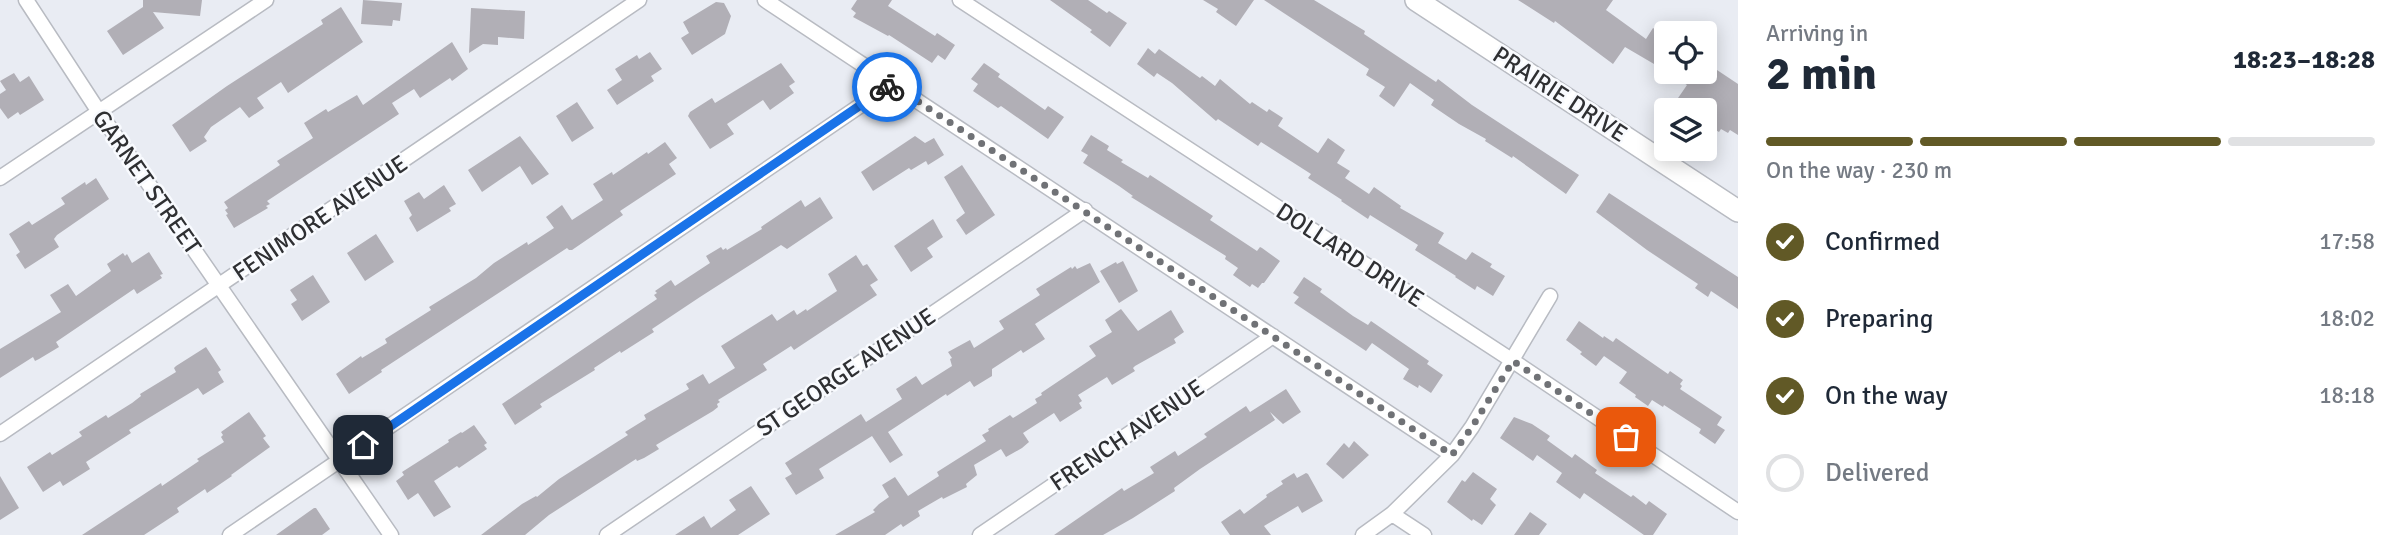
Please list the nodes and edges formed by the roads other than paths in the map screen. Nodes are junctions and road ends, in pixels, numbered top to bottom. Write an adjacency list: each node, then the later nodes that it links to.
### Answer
1 (26, 0): 8 (street, GARNET STREET)
2 (266, 0): 8 (street)
3 (639, 0): 12 (street, FENIMORE AVENUE)
4 (765, 0): 7 (street)
5 (960, 0): 15 (street, DOLLARD DRIVE)
6 (1416, 0): 11 (street, PRAIRIE DRIVE)
7 (892, 84): 10 (street); 18 (street)
8 (99, 112): 9 (street); 12 (street, GARNET STREET)
9 (0, 178)
10 (1084, 210): 14 (street); 23 (street, ST GEORGE AVENUE)
11 (1738, 211)
12 (219, 286): 16 (street, FENIMORE AVENUE); 18 (street, GARNET STREET)
13 (1550, 296): 15 (street)
14 (1273, 336): 17 (street); 24 (street, FRENCH AVENUE)
15 (1513, 361): 17 (street); 19 (street, DOLLARD DRIVE)
16 (0, 434)
17 (1452, 455): 20 (street)
18 (340, 461): 21 (street); 22 (street, GARNET STREET)
19 (1738, 512)
20 (1392, 514): 25 (street); 26 (street)
21 (230, 535)
22 (391, 535)
23 (607, 535)
24 (981, 535)
25 (1363, 535)
26 (1424, 535)

